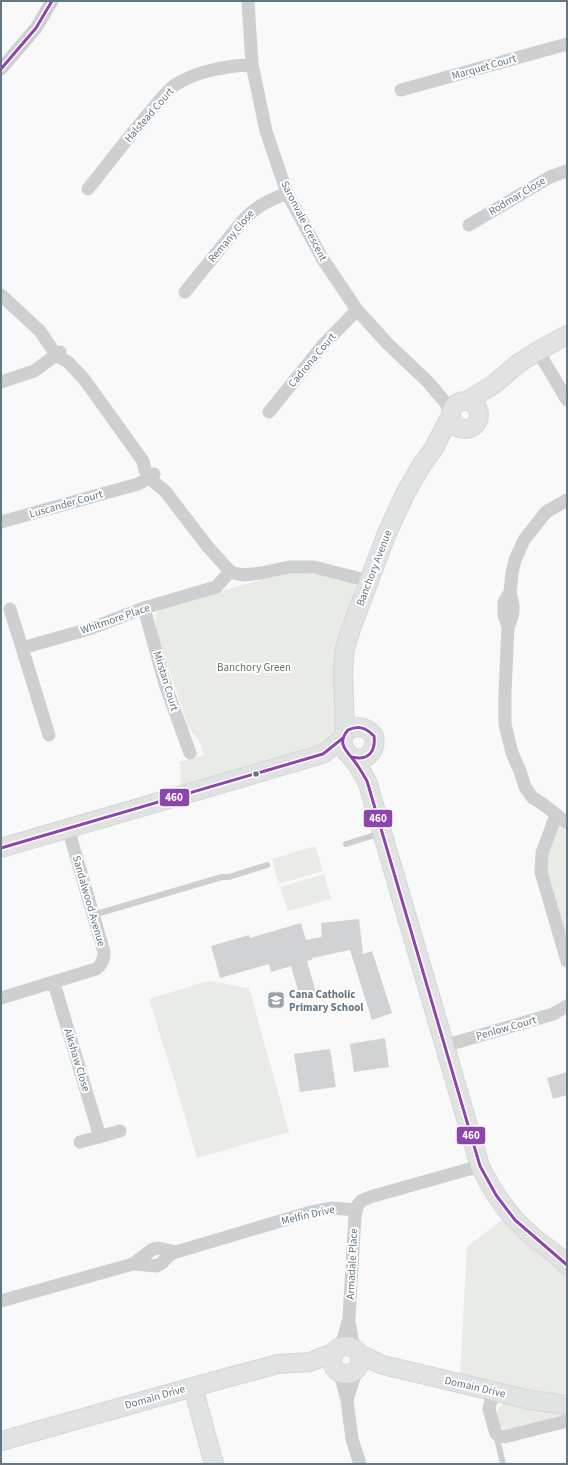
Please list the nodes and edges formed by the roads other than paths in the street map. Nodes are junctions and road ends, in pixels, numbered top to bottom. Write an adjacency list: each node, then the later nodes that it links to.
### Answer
1 (52, 1): 5 (street)
2 (248, 1): 4 (street, Saronvale Crescent)
3 (567, 44): 6 (street, Marquet Court)
4 (252, 64): 8 (street, Halstead Court); 9 (street, Saronvale Crescent)
5 (1, 69)
6 (401, 90)
7 (567, 171): 10 (street, Rodmar Close)
8 (88, 189)
9 (287, 193): 11 (street, Remany Close); 13 (street, Saronvale Crescent)
10 (469, 225)
11 (185, 292)
12 (1, 295): 16 (street)
13 (357, 310): 19 (street, Saronvale Crescent); 20 (street, Cadrona Court)
14 (567, 335): 15 (street)
15 (538, 351): 18 (street); 19 (street)
16 (58, 353): 17 (street); 22 (street)
17 (1, 382)
18 (567, 400)
19 (461, 409): 21 (street, Banchory Avenue); 21 (street, Banchory Avenue)
20 (269, 412)
21 (434, 448): 26 (street, Banchory Avenue)
22 (150, 475): 24 (street, Luscander Court); 25 (street)
23 (567, 500): 39 (street)
24 (1, 522)
25 (226, 572): 26 (street); 27 (street, Whitmore Place)
26 (368, 581): 30 (street, Banchory Avenue)
27 (144, 608): 29 (street, Whitmore Place); 35 (street, Mirstan Court)
28 (10, 609): 29 (street)
29 (22, 648): 32 (street)
30 (344, 698): 31 (street); 33 (street, Banchory Avenue)
31 (366, 728): 33 (street); 34 (street)
32 (49, 735)
33 (344, 736): 36 (street); 37 (street)
34 (372, 752): 37 (street); 38 (street)
35 (189, 754)
36 (323, 754): 37 (street); 40 (street)
37 (351, 757): 38 (street)
38 (367, 782): 41 (street)
39 (562, 819): 46 (street)
40 (68, 828): 43 (street); 45 (street, Sandalwood Avenue)
41 (382, 833): 42 (lane); 50 (street)
42 (346, 844)
43 (1, 848)
44 (267, 865): 45 (lane)
45 (93, 915): 47 (street, Sandalwood Avenue)
46 (567, 961)
47 (54, 982): 48 (street, Sandalwood Avenue); 52 (street, Aikshaw Close)
48 (1, 998)
49 (567, 1006): 50 (street, Penlow Court)
50 (444, 1046): 54 (street)
51 (120, 1132): 52 (street)
52 (100, 1137): 53 (street)
53 (80, 1142)
54 (480, 1166): 55 (street); 56 (street)
55 (356, 1210): 57 (street, Melfin Drive); 58 (street, Armadale Place)
56 (565, 1261)
57 (1, 1301)
58 (347, 1360): 59 (street, Domain Drive); 60 (street, Domain Drive); 66 (street, Armadale Place)
59 (193, 1387): 64 (street, Domain Drive); 65 (street)
60 (493, 1391): 61 (street, Domain Drive); 63 (street)
61 (567, 1405)
62 (567, 1421): 63 (street)
63 (496, 1434): 67 (lane)
64 (1, 1441)
65 (214, 1464)
66 (360, 1464)
67 (503, 1464)

